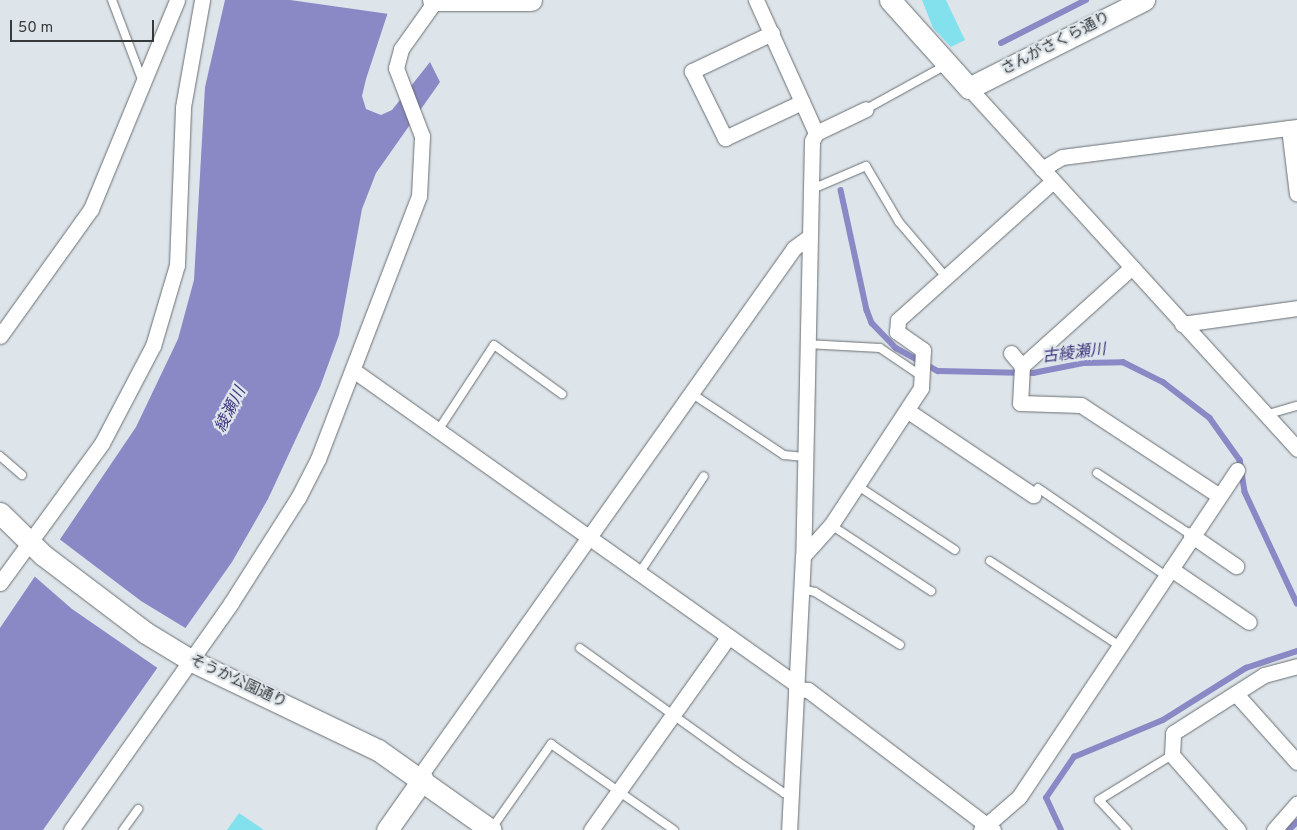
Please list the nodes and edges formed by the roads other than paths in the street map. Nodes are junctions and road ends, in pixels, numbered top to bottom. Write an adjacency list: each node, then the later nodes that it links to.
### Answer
1 (112, 0): 11 (lane)
2 (177, 0): 11 (street)
3 (202, 0): 52 (street)
4 (444, 0): 5 (street); 31 (street)
5 (531, 0)
6 (756, 0): 9 (street)
7 (890, 0): 10 (street)
8 (1144, 0): 12 (street, さんがさくら通り)
9 (772, 33): 13 (street); 13 (street)
10 (948, 64): 12 (street); 14 (lane)
11 (143, 82): 26 (street)
12 (969, 88): 17 (street)
13 (802, 102): 16 (street)
14 (866, 109): 16 (street)
15 (1293, 128): 17 (street); 20 (street)
16 (816, 133): 19 (street)
17 (1042, 169): 18 (street)
18 (1053, 181): 22 (street); 23 (street)
19 (810, 190): 21 (street); 23 (lane)
20 (1297, 194)
21 (809, 237): 27 (street); 32 (street)
22 (1132, 267): 25 (street); 29 (street)
23 (946, 277): 30 (street)
24 (1297, 308): 25 (street)
25 (1182, 324): 36 (street)
26 (0, 336)
27 (806, 344): 30 (lane); 40 (street)
28 (1011, 353): 29 (street)
29 (1022, 366): 47 (street)
30 (922, 369): 35 (street)
31 (353, 370): 37 (street); 67 (street)
32 (691, 393): 40 (lane); 51 (street)
33 (562, 394): 37 (lane)
34 (1297, 406): 36 (lane)
35 (908, 411): 45 (street); 46 (street)
36 (1266, 415): 38 (street)
37 (439, 429): 51 (street)
38 (1297, 449)
39 (0, 456): 43 (lane)
40 (804, 457): 54 (street)
41 (1237, 470): 47 (street)
42 (1097, 473): 50 (lane)
43 (22, 475)
44 (704, 476): 57 (lane)
45 (858, 486): 49 (street); 53 (lane)
46 (1036, 492): 58 (lane)
47 (1218, 495): 50 (street)
48 (0, 512): 52 (street, そうか公園通り)
49 (831, 525): 54 (street); 61 (lane)
50 (1192, 535): 56 (street); 58 (street)
51 (590, 536): 57 (street); 74 (street)
52 (36, 549): 59 (street); 67 (street, そうか公園通り)
53 (955, 550)
54 (802, 556): 60 (street)
55 (990, 561): 65 (lane)
56 (1236, 566)
57 (640, 572): 63 (street)
58 (1169, 572): 62 (street); 65 (street)
59 (0, 583)
60 (800, 589): 64 (lane); 69 (street)
61 (931, 591)
62 (1249, 622)
63 (728, 637): 69 (street); 71 (street)
64 (900, 645)
65 (1120, 646): 79 (street)
66 (580, 648): 71 (lane)
67 (187, 658): 74 (street, そうか公園通り); 80 (street)
68 (1297, 666): 70 (street)
69 (796, 687): 76 (street); 79 (street)
70 (1237, 694): 72 (street); 73 (street)
71 (672, 714): 75 (street); 76 (lane)
72 (1172, 756): 87 (lane); 88 (street)
73 (1297, 762)
74 (421, 778): 82 (street); 83 (street, そうか公園通り)
75 (619, 790): 83 (lane); 84 (street); 85 (lane)
76 (791, 792): 86 (street)
77 (1297, 804): 89 (street)
78 (138, 809): 81 (lane)
79 (987, 828)
80 (71, 830)
81 (123, 830)
82 (387, 830)
83 (491, 830)
84 (591, 830)
85 (674, 830)
86 (789, 830)
87 (1127, 830)
88 (1238, 830)
89 (1274, 830)

